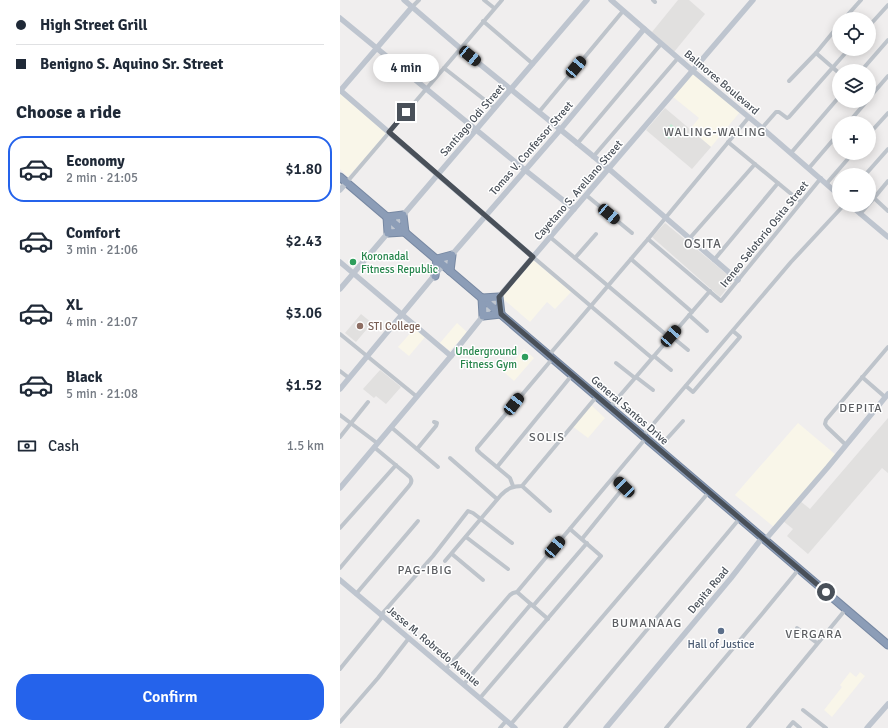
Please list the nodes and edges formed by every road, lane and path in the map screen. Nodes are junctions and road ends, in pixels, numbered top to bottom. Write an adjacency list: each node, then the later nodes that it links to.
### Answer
1 (404, 0): 10 (street)
2 (419, 0): 10 (street)
3 (484, 0): 11 (street)
4 (502, 0): 11 (street)
5 (587, 0): 26 (street, Santiago Odi Street)
6 (611, 0): 12 (street, Balmores Boulevard)
7 (753, 0): 31 (street, Cayetano S. Arellano Street)
8 (861, 0): 13 (street)
9 (888, 5): 15 (street)
10 (412, 7): 21 (street); 22 (street)
11 (494, 8): 16 (street)
12 (623, 10): 17 (street, Balmores Boulevard); 41 (street)
13 (850, 12)
14 (340, 18): 21 (street)
15 (876, 18)
16 (483, 22): 22 (street); 26 (street)
17 (644, 29): 20 (street, Balmores Boulevard); 48 (street, Tomas V. Confessor Street)
18 (832, 34): 23 (street)
19 (888, 40): 28 (street)
20 (661, 44): 25 (street, Balmores Boulevard); 52 (street)
21 (377, 48): 34 (street); 37 (street)
22 (460, 48): 29 (street); 35 (street)
23 (816, 53): 30 (street); 33 (street)
24 (843, 56): 27 (street)
25 (678, 58): 31 (street, Balmores Boulevard); 55 (street)
26 (533, 64): 35 (street, Santiago Odi Street)
27 (836, 64)
28 (867, 64)
29 (444, 68): 34 (street); 39 (street)
30 (832, 68): 46 (street)
31 (693, 71): 44 (street, Balmores Boulevard); 60 (street, Cayetano S. Arellano Street)
32 (888, 76): 36 (street)
33 (789, 81)
34 (426, 89): 47 (street); 49 (street)
35 (511, 90): 39 (street, Santiago Odi Street); 41 (street)
36 (876, 90)
37 (340, 91): 49 (street)
38 (832, 105): 54 (street)
39 (495, 108): 47 (street, Santiago Odi Street)
40 (860, 108): 43 (street)
41 (539, 112): 48 (street)
42 (888, 112): 45 (street)
43 (854, 116)
44 (749, 118): 46 (street, Balmores Boulevard); 51 (street)
45 (876, 126)
46 (762, 128): 54 (street, Balmores Boulevard)
47 (476, 130): 61 (street); 62 (street, Santiago Odi Street)
48 (560, 130): 52 (street); 61 (street, Tomas V. Confessor Street)
49 (389, 132): 62 (street); 66 (street)
50 (832, 141): 58 (street)
51 (728, 142): 57 (street); 82 (street)
52 (577, 144): 55 (street)
53 (888, 149): 59 (street)
54 (791, 153): 58 (street, Balmores Boulevard)
55 (594, 157): 60 (street)
56 (847, 160): 68 (street)
57 (754, 164): 67 (street); 92 (street)
58 (809, 168): 64 (street, Balmores Boulevard)
59 (871, 168)
60 (609, 169): 71 (street, Cayetano S. Arellano Street); 82 (street)
61 (525, 170): 76 (street); 81 (street, Tomas V. Confessor Street)
62 (438, 174): 79 (street, Santiago Odi Street); 81 (street)
63 (340, 177): 66 (highway, General Santos Drive)
64 (821, 178): 68 (street, Balmores Boulevard); 74 (street, Ireneo Selotorio Osita Street)
65 (888, 181): 72 (street)
66 (347, 182): 70 (street); 80 (highway, General Santos Drive)
67 (778, 183): 74 (street); 98 (street)
68 (827, 183): 69 (street, Balmores Boulevard)
69 (832, 188)
70 (340, 190)
71 (586, 195): 76 (street, Cayetano S. Arellano Street); 86 (street)
72 (876, 196)
73 (876, 200): 75 (street)
74 (801, 202): 104 (street, Ireneo Selotorio Osita Street)
75 (887, 208)
76 (574, 209): 90 (street, Cayetano S. Arellano Street)
77 (837, 212): 117 (street)
78 (860, 214): 89 (street)
79 (403, 215): 80 (highway); 83 (street, Santiago Odi Street); 85 (highway)
80 (386, 216): 83 (highway, General Santos Drive); 87 (highway)
81 (486, 216): 93 (street, Tomas V. Confessor Street); 94 (street)
82 (665, 218): 91 (street); 92 (street)
83 (396, 224): 85 (highway, General Santos Drive); 87 (street, Santiago Odi Street)
84 (888, 228): 89 (street)
85 (404, 232): 87 (highway); 97 (highway, General Santos Drive)
86 (632, 232)
87 (388, 233): 102 (street, Santiago Odi Street)
88 (596, 234): 95 (street)
89 (886, 235)
90 (550, 237): 94 (street, Cayetano S. Arellano Street); 95 (street)
91 (648, 239): 96 (street); 107 (street)
92 (690, 239): 98 (street)
93 (452, 254): 97 (highway); 100 (street, Tomas V. Confessor Street); 101 (highway)
94 (533, 257): 108 (street, Cayetano S. Arellano Street); 111 (street)
95 (575, 258): 105 (street)
96 (631, 259): 105 (street); 114 (street)
97 (437, 260): 100 (highway, General Santos Drive); 103 (highway)
98 (714, 260): 104 (street)
99 (340, 262): 102 (street)
100 (443, 265): 101 (highway, General Santos Drive); 103 (street, Tomas V. Confessor Street)
101 (450, 271): 109 (highway, General Santos Drive)
102 (353, 273): 106 (street, Santiago Odi Street); 112 (street)
103 (434, 276): 112 (street, Tomas V. Confessor Street)
104 (738, 280): 107 (street, Ireneo Selotorio Osita Street)
105 (608, 286): 111 (street); 119 (street)
106 (340, 289)
107 (710, 291): 114 (street, Ireneo Selotorio Osita Street)
108 (499, 297): 109 (highway); 110 (street, Cayetano S. Arellano Street); 113 (highway)
109 (482, 298): 110 (highway, General Santos Drive); 115 (highway)
110 (491, 306): 113 (highway, General Santos Drive); 115 (street, Cayetano S. Arellano Street)
111 (591, 306): 124 (street); 125 (street)
112 (402, 314): 122 (street, Tomas V. Confessor Street); 123 (street)
113 (501, 314): 115 (highway); 124 (highway, General Santos Drive)
114 (690, 314): 116 (street); 119 (street, Ireneo Selotorio Osita Street)
115 (483, 316): 123 (street, Cayetano S. Arellano Street)
116 (707, 331)
117 (733, 331): 133 (street); 133 (street)
118 (340, 334): 122 (street)
119 (670, 337): 121 (street); 125 (street, Ireneo Selotorio Osita Street)
120 (888, 346): 131 (street)
121 (688, 350)
122 (367, 356): 132 (street, Tomas V. Confessor Street); 137 (street)
123 (451, 356): 137 (street, Cayetano S. Arellano Street)
124 (551, 357): 129 (highway, General Santos Drive); 155 (street)
125 (653, 357): 127 (street); 130 (street, Ireneo Selotorio Osita Street)
126 (616, 363): 130 (street)
127 (671, 370)
128 (340, 371): 132 (street)
129 (572, 375): 138 (highway, General Santos Drive); 155 (street)
130 (636, 377): 135 (street); 140 (street, Ireneo Selotorio Osita Street)
131 (862, 377): 136 (street); 150 (street)
132 (349, 378): 134 (street, Tomas V. Confessor Street)
133 (686, 386): 147 (street)
134 (340, 389)
135 (653, 390)
136 (887, 395): 150 (street, Depita Road)
137 (416, 396): 145 (street, Cayetano S. Arellano Street)
138 (597, 396): 140 (highway, General Santos Drive); 158 (street)
139 (368, 402): 144 (street)
140 (610, 407): 147 (highway, General Santos Drive)
141 (340, 415): 144 (street)
142 (683, 421): 148 (street)
143 (434, 422): 151 (street)
144 (351, 423): 146 (street); 149 (street)
145 (391, 427): 149 (street, Cayetano S. Arellano Street); 151 (street)
146 (340, 437)
147 (645, 437): 156 (street); 160 (highway, General Santos Drive)
148 (664, 442)
149 (375, 445): 153 (street); 159 (street, Cayetano S. Arellano Street)
150 (846, 445): 170 (street, Depita Road)
151 (417, 449): 154 (street)
152 (450, 458): 161 (street)
153 (396, 465): 166 (street); 175 (street)
154 (438, 467)
155 (497, 467): 157 (street)
156 (614, 477): 167 (street); 169 (street)
157 (513, 486): 158 (street); 161 (street)
158 (522, 486): 162 (street)
159 (340, 488)
160 (709, 492): 163 (highway, General Santos Drive); 197 (street)
161 (497, 499): 164 (street)
162 (550, 511)
163 (740, 518): 170 (highway, General Santos Drive); 199 (street)
164 (481, 519): 168 (street); 172 (street); 184 (street)
165 (418, 521): 181 (street)
166 (340, 528)
167 (570, 529): 169 (street); 180 (street)
168 (466, 537): 173 (street); 176 (street)
169 (582, 539): 171 (street)
170 (764, 539): 177 (highway, General Santos Drive); 200 (street, Depita Road)
171 (587, 543): 182 (street); 185 (street)
172 (512, 544)
173 (452, 554): 174 (street); 179 (street)
174 (445, 561)
175 (340, 568)
176 (508, 569)
177 (799, 569): 183 (highway, General Santos Drive); 201 (street)
178 (340, 580): 181 (street, Jesse M. Robredo Avenue)
179 (482, 580)
180 (517, 592): 182 (street); 191 (street)
181 (356, 594): 184 (street, Jesse M. Robredo Avenue)
182 (532, 605): 185 (street); 192 (street)
183 (846, 609): 188 (street); 189 (highway, General Santos Drive)
184 (382, 616): 187 (street, Jesse M. Robredo Avenue); 190 (street)
185 (548, 619): 193 (street)
186 (797, 628): 188 (street)
187 (410, 638): 191 (street, Jesse M. Robredo Avenue); 196 (street)
188 (817, 643): 202 (street)
189 (888, 645)
190 (340, 669)
191 (446, 669): 192 (street, Jesse M. Robredo Avenue)
192 (464, 684): 193 (street, Jesse M. Robredo Avenue)
193 (480, 698): 197 (street, Jesse M. Robredo Avenue)
194 (888, 704): 206 (street)
195 (803, 710): 205 (street)
196 (340, 722)
197 (511, 724): 198 (street)
198 (500, 728)
199 (564, 728)
200 (606, 728)
201 (666, 728)
202 (748, 728)
203 (788, 728): 204 (street)
204 (800, 728)
205 (826, 728)
206 (867, 728)

